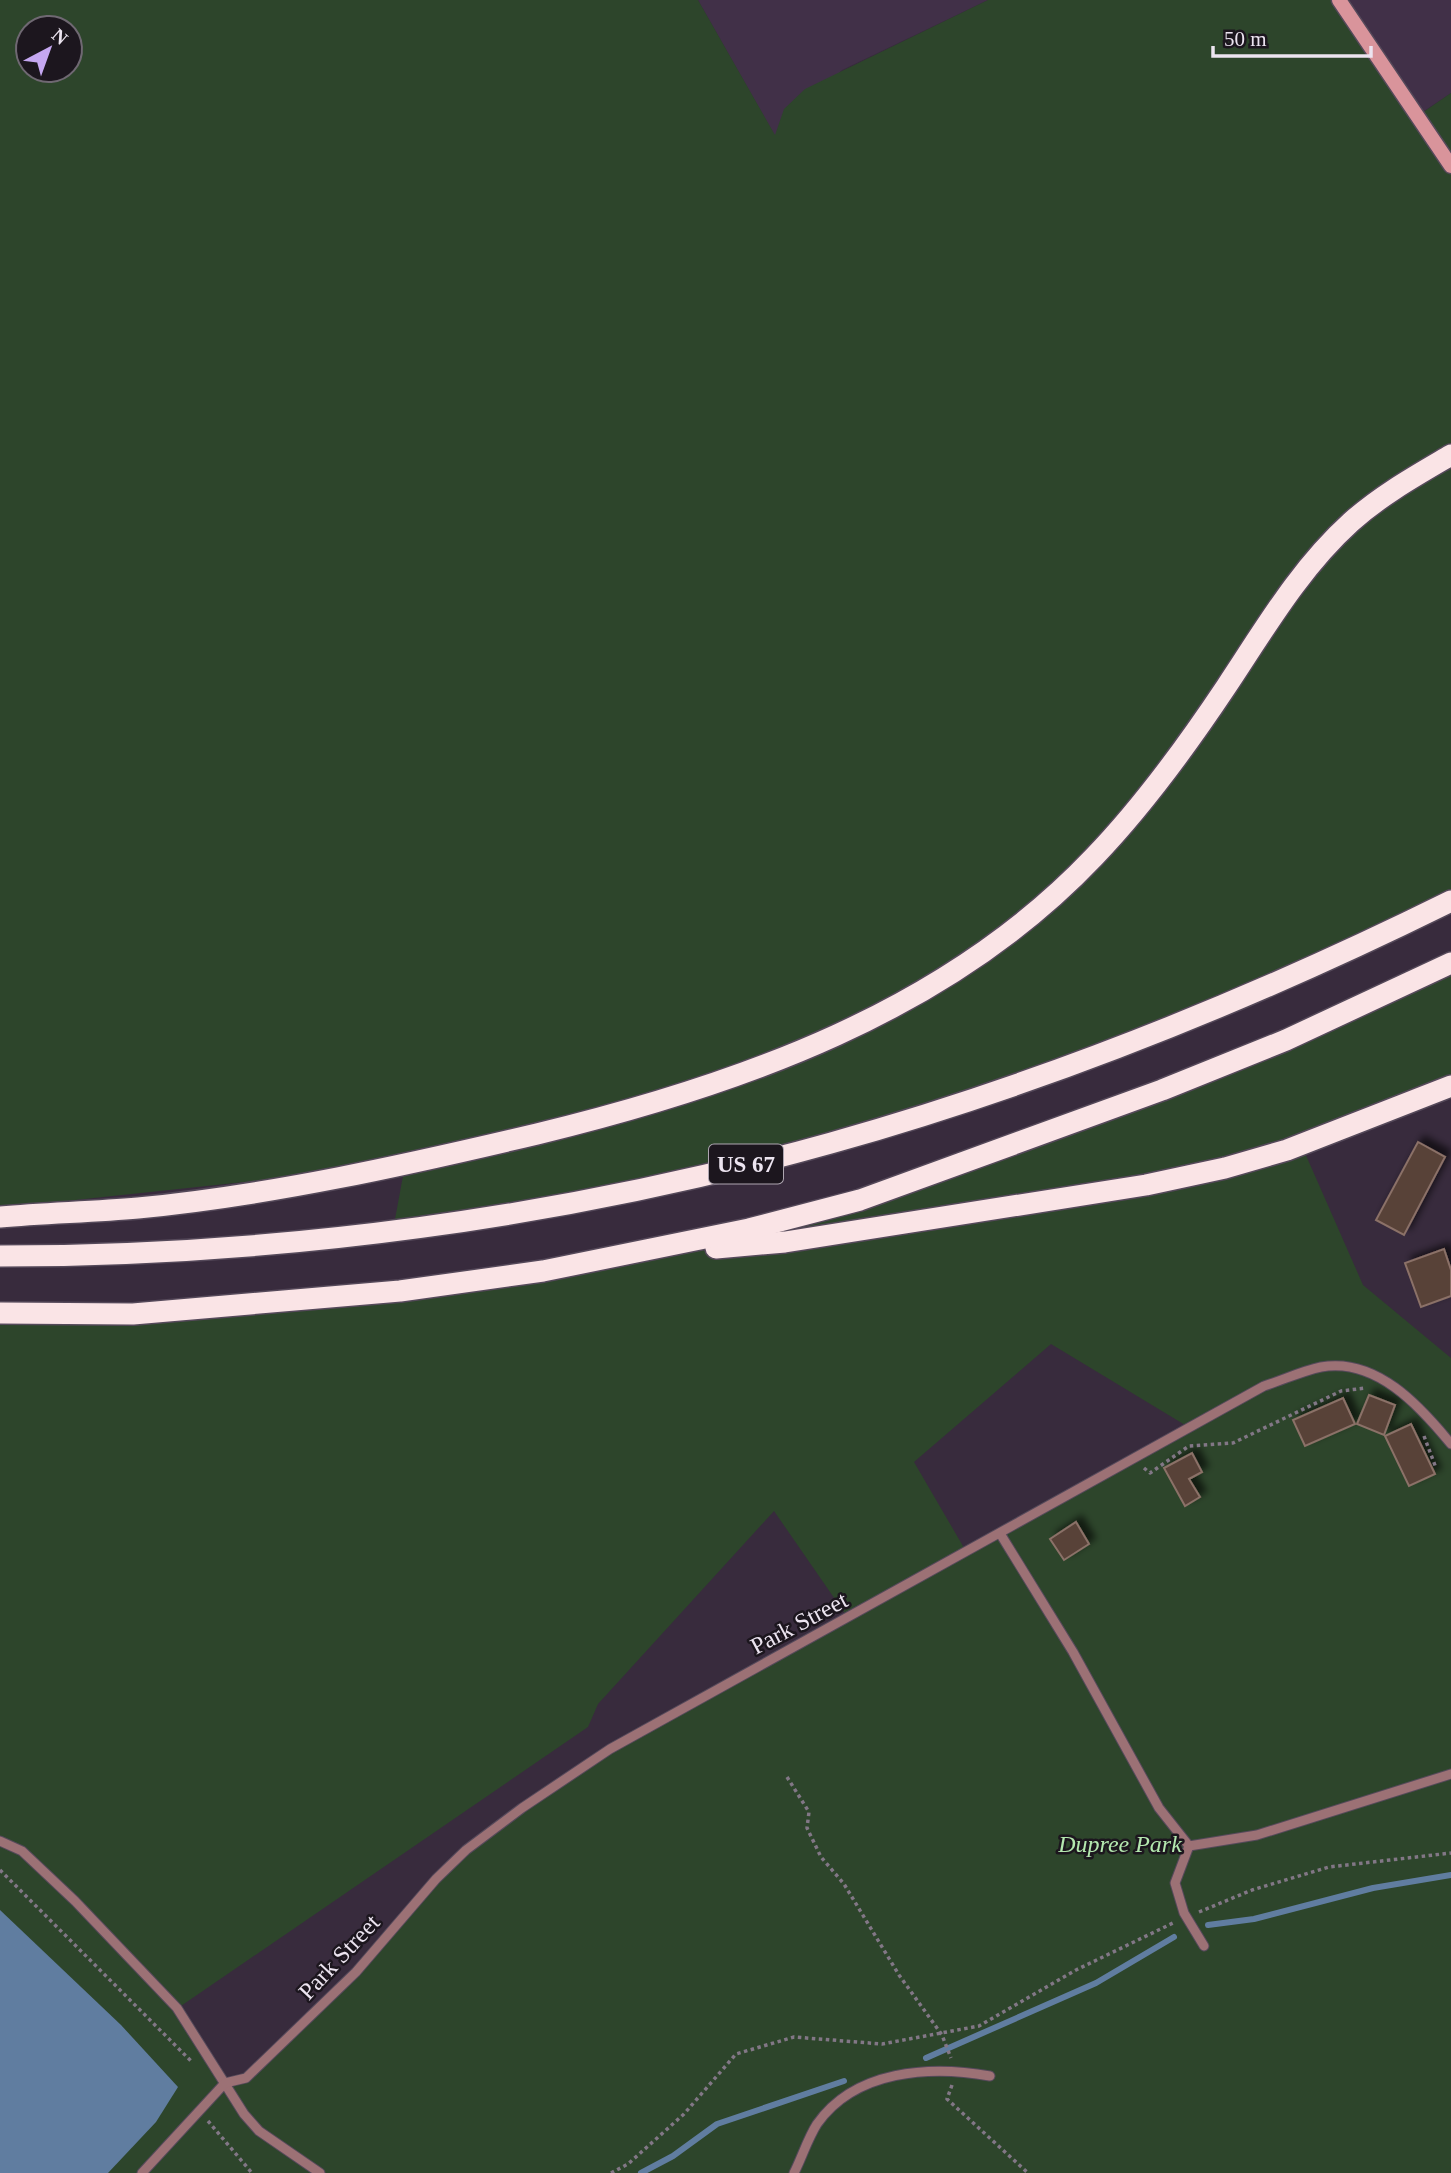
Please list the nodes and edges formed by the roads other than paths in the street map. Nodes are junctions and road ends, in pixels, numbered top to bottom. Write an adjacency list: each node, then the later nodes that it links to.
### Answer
1 (1342, 2): 2 (street)
2 (1451, 166)
3 (1451, 455): 7 (highway)
4 (1451, 901): 9 (highway, US 67)
5 (1451, 964): 8 (highway, US 67)
6 (1451, 1086): 8 (highway)
7 (0, 1217)
8 (637, 1254): 10 (highway, US 67)
9 (0, 1256)
10 (0, 1313)
11 (1451, 1444): 12 (lane, Park Street)
12 (1001, 1535): 15 (lane); 18 (lane, Park Street)
13 (1451, 1774): 15 (lane)
14 (0, 1841): 18 (lane)
15 (1189, 1846): 16 (lane)
16 (1204, 1946)
17 (990, 2076): 21 (lane)
18 (225, 2083): 19 (lane, Park Street); 20 (lane)
19 (142, 2173)
20 (320, 2173)
21 (794, 2173)

